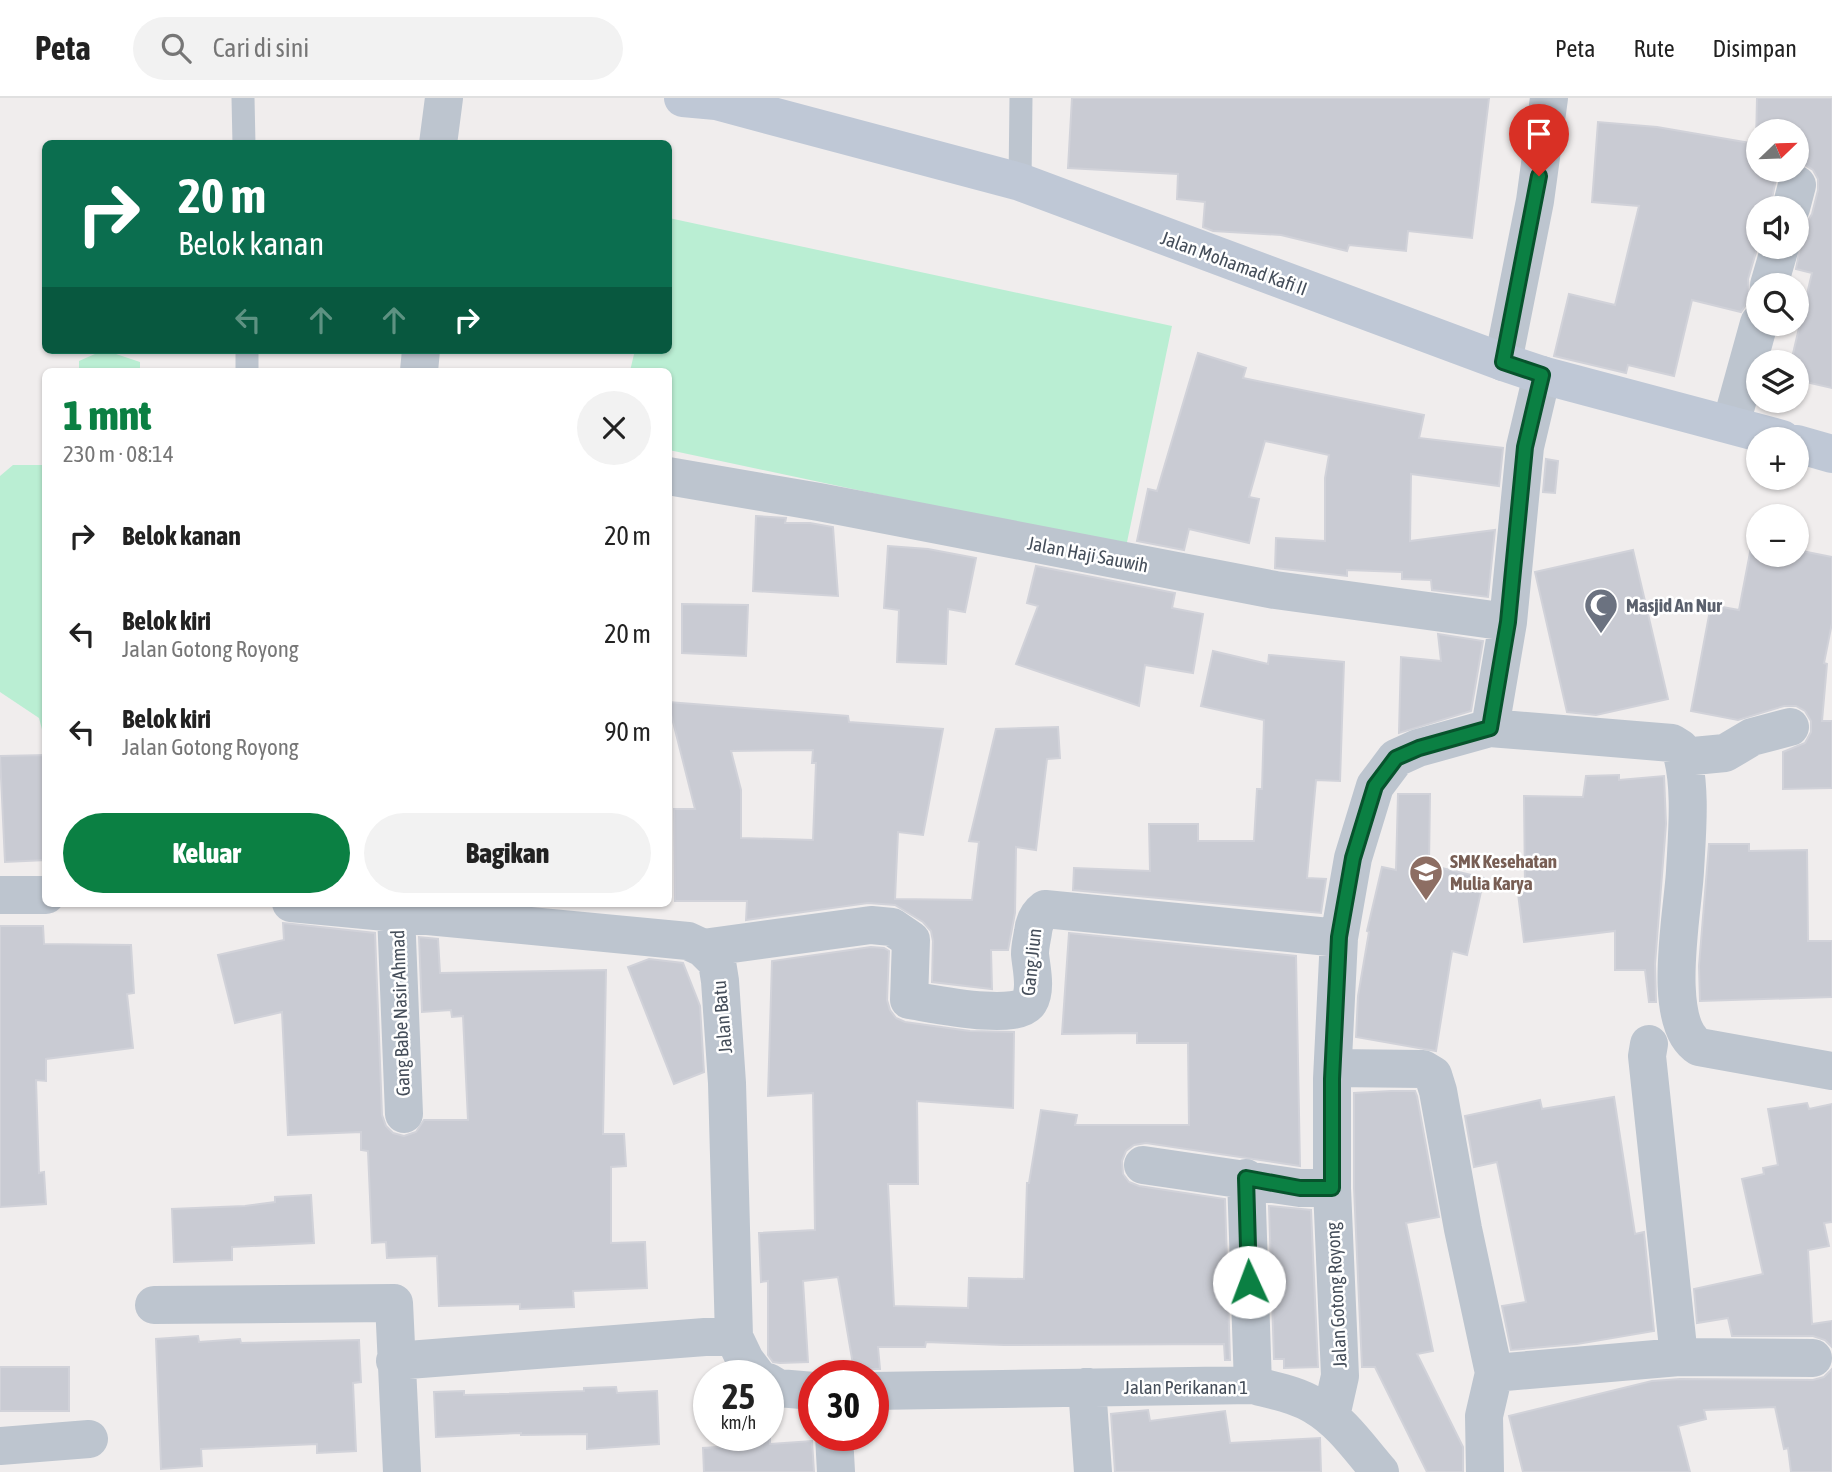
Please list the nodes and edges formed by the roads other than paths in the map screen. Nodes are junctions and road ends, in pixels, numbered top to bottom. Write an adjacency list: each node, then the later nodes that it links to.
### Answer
1 (243, 98): 5 (lane)
2 (684, 98): 6 (main road, Jalan Mohamad Kafi II)
3 (1021, 98): 6 (lane)
4 (1549, 98): 8 (street)
5 (244, 134)
6 (1020, 182): 8 (main road, Jalan Mohamad Kafi II)
7 (1755, 336): 10 (street)
8 (1503, 362): 9 (main road, Jalan Mohamad Kafi II)
9 (1539, 388): 10 (main road, Jalan Mohamad Kafi II); 15 (street)
10 (1731, 424): 11 (main road, Jalan Mohamad Kafi II)
11 (1746, 428)
12 (1809, 447): 13 (main road)
13 (1832, 454)
14 (672, 477): 15 (street, Jalan Haji Sauwih)
15 (1508, 622): 17 (street)
16 (1790, 727): 18 (street)
17 (1490, 728): 18 (street); 23 (street, Jalan Gotong Royong)
18 (1683, 757): 27 (street)
19 (0, 895): 20 (street)
20 (42, 895)
21 (332, 907): 22 (street)
22 (396, 913): 24 (street); 28 (street, Gang Babe Nasir Ahmad)
23 (1339, 937): 24 (street, Gang Jiun); 26 (street, Jalan Gotong Royong)
24 (703, 948): 33 (street, Jalan Batu)
25 (1649, 1044): 34 (street)
26 (1333, 1068): 31 (street, Jalan Gotong Royong); 38 (street)
27 (1832, 1071)
28 (404, 1114)
29 (1143, 1165): 30 (street)
30 (1246, 1178): 31 (street); 39 (street)
31 (1332, 1188): 42 (street, Jalan Gotong Royong)
32 (154, 1305): 37 (street)
33 (734, 1337): 36 (street, Jalan Batu); 37 (street)
34 (1679, 1357): 35 (street); 38 (street)
35 (1813, 1358)
36 (745, 1360)
37 (395, 1361): 46 (street)
38 (1494, 1373): 50 (street)
39 (1253, 1385): 40 (street, Jalan Perikanan 1); 42 (street, Jalan Perikanan 1)
40 (1087, 1387): 41 (street); 48 (street)
41 (889, 1391)
42 (1331, 1416): 49 (street, Jalan Perikanan 1)
43 (89, 1439): 44 (street)
44 (0, 1446)
45 (834, 1451): 47 (street)
46 (402, 1472)
47 (835, 1472)
48 (1093, 1472)
49 (1380, 1472)
50 (1485, 1472)

